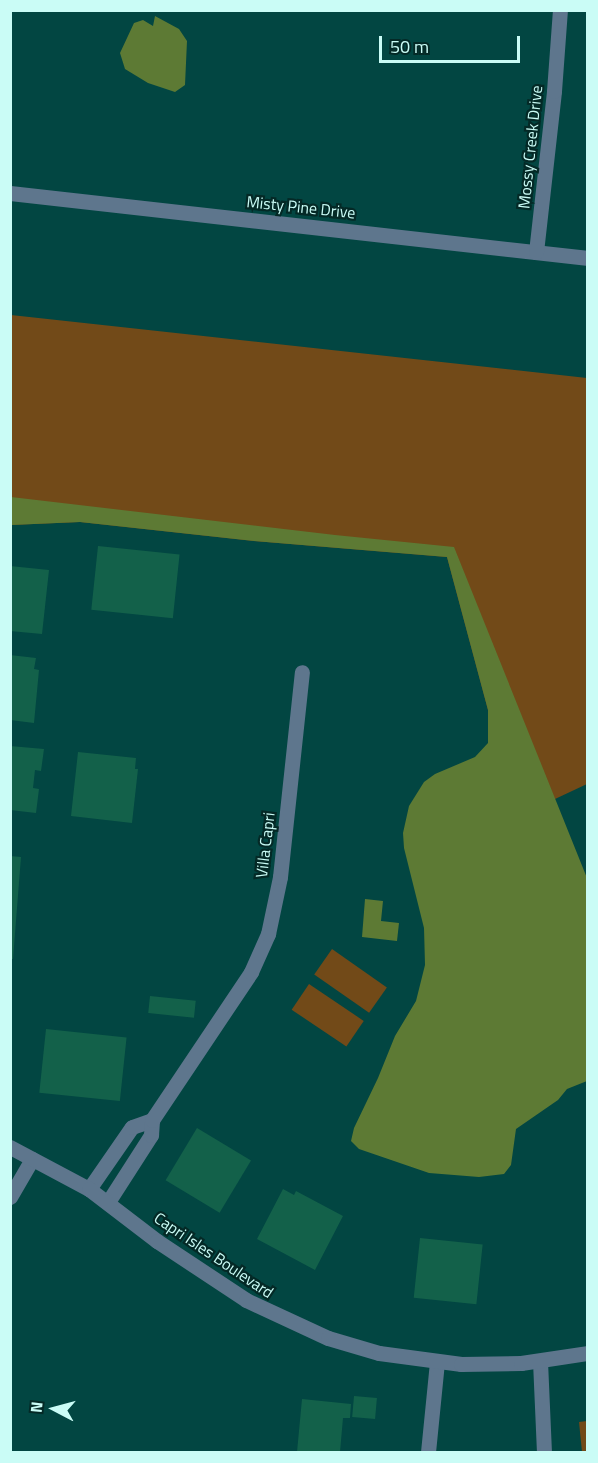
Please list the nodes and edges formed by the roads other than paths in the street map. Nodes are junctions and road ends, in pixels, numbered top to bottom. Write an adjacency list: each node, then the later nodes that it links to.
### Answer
1 (560, 10): 3 (street, Mossy Creek Drive)
2 (10, 193): 3 (street, Misty Pine Drive)
3 (536, 252): 4 (street, Misty Pine Drive)
4 (588, 258)
5 (302, 672): 6 (street, Villa Capri)
6 (152, 1120): 9 (street); 11 (street)
7 (11, 1147): 8 (street, Capri Isles Boulevard)
8 (32, 1159): 9 (street, Capri Isles Boulevard); 10 (street)
9 (89, 1189): 11 (street, Capri Isles Boulevard)
10 (10, 1197)
11 (108, 1202): 14 (street, Capri Isles Boulevard)
12 (588, 1353): 13 (street, Capri Isles Boulevard)
13 (540, 1361): 14 (street, Capri Isles Boulevard); 16 (street)
14 (437, 1362): 15 (street)
15 (428, 1452)
16 (544, 1452)

